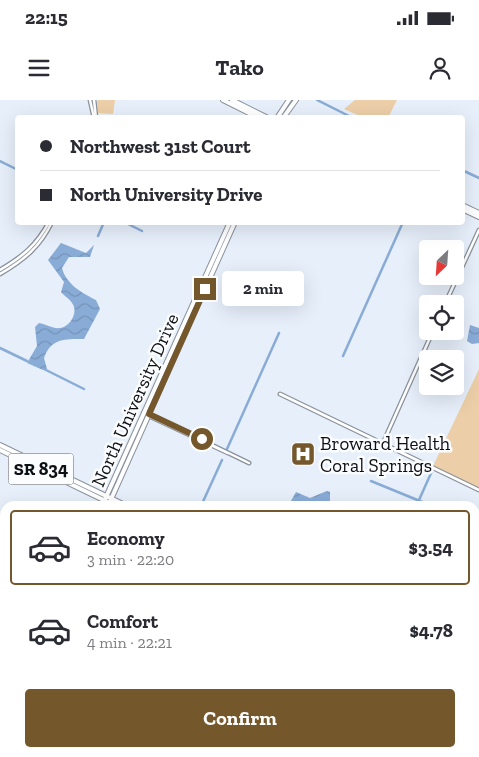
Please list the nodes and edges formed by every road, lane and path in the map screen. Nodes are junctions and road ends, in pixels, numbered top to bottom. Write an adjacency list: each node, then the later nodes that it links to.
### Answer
1 (92, 100): 6 (street)
2 (223, 100): 7 (main road)
3 (232, 100): 8 (main road)
4 (288, 100): 9 (main road)
5 (296, 100): 10 (main road)
6 (94, 115)
7 (253, 115)
8 (262, 115)
9 (279, 115)
10 (285, 115)
11 (465, 208): 12 (main road)
12 (479, 215)
13 (50, 225): 17 (street)
14 (229, 225): 19 (main road, North University Drive)
15 (234, 225): 22 (main road, North University Drive)
16 (479, 230): 18 (street)
17 (0, 272)
18 (449, 295)
19 (177, 340): 21 (main road, North University Drive); 22 (main road)
20 (429, 340): 26 (street)
21 (172, 350): 23 (main road); 25 (main road, North University Drive)
22 (175, 355): 23 (main road, North University Drive)
23 (170, 367): 25 (main road, North University Drive)
24 (280, 394): 26 (street)
25 (147, 414): 27 (main road, North University Drive); 30 (street)
26 (383, 443): 32 (street)
27 (132, 446): 33 (main road, North University Drive); 36 (main road, North University Drive)
28 (0, 448): 29 (main road, SR 834); 31 (main road, SR 834)
29 (25, 462): 31 (main road); 33 (main road, SR 834)
30 (249, 463)
31 (48, 468): 33 (main road, SR 834)
32 (479, 490)
33 (105, 498): 34 (main road, North University Drive); 35 (main road)
34 (104, 501)
35 (108, 501)
36 (111, 501)

